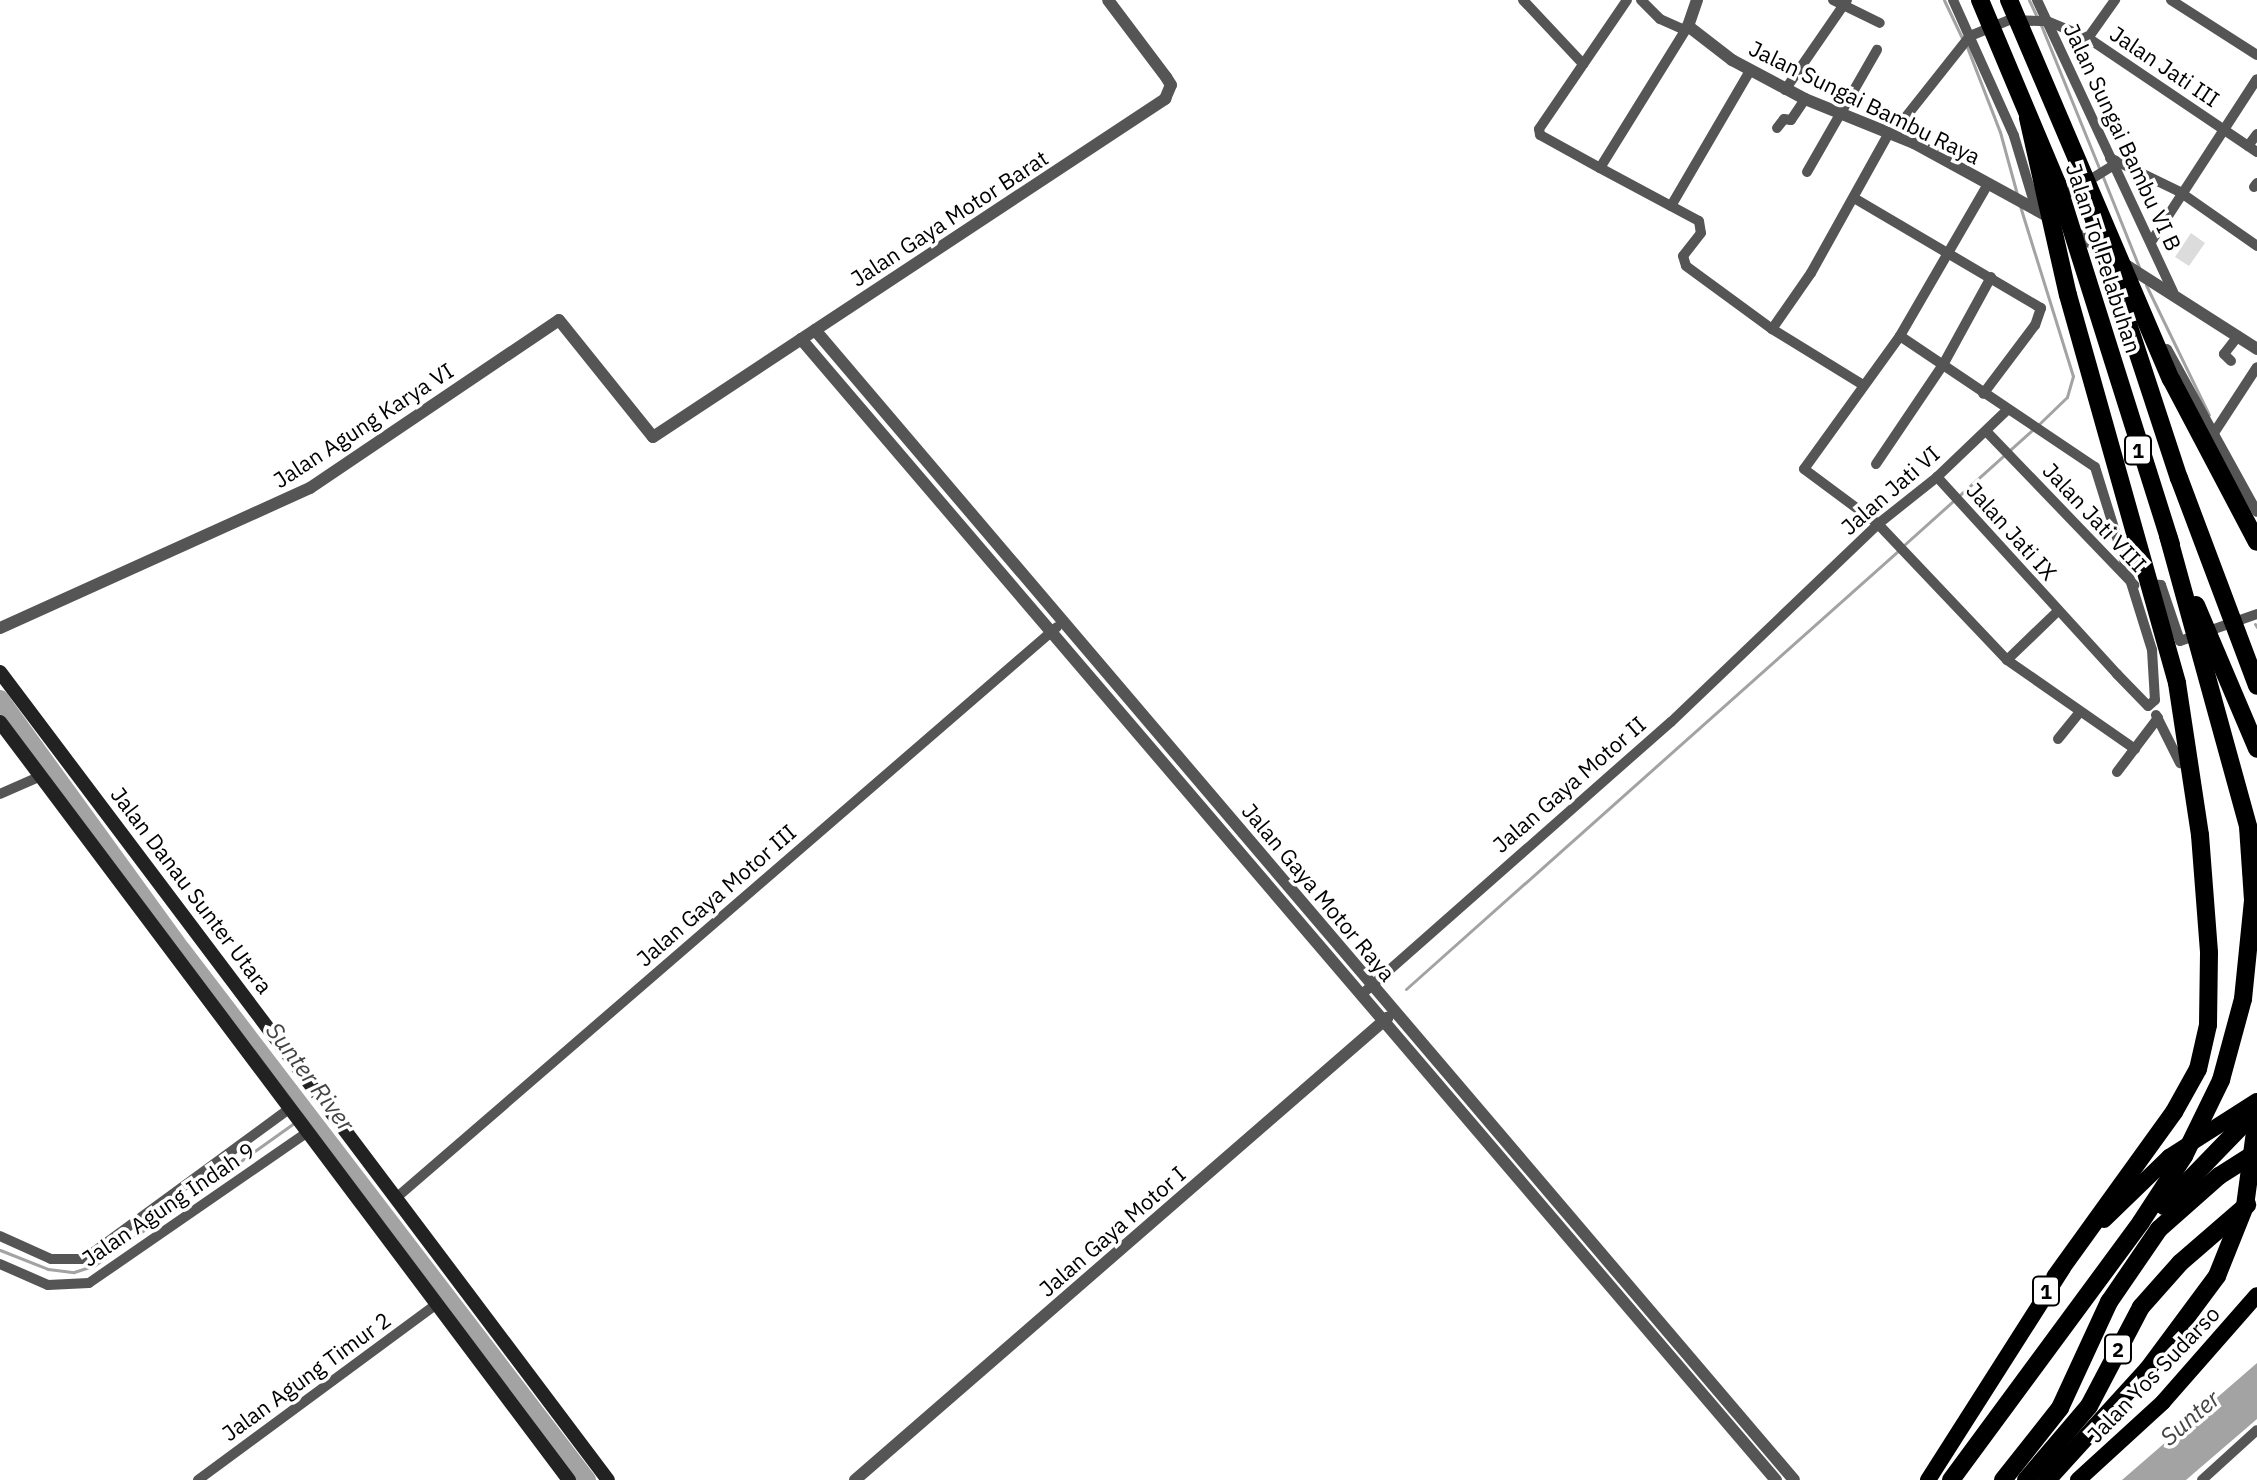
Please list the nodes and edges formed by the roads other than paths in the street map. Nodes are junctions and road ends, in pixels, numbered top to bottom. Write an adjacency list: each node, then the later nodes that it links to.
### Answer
1 (1108, 0): 49 (street, Jalan Gaya Motor Barat)
2 (1523, 0): 21 (street)
3 (1627, 0): 21 (street)
4 (1641, 0): 16 (street)
5 (1697, 0): 16 (street)
6 (1833, 0): 13 (street)
7 (1953, 0): 17 (street)
8 (1980, 0): 27 (highway, Jalan Tol Pelabuhan / 1)
9 (2009, 0): 28 (highway)
10 (2037, 0): 14 (street, Jalan Sungai Bambu VI B)
11 (2115, 0): 18 (street)
12 (2171, 0): 20 (street)
13 (1845, 4): 15 (street); 24 (street)
14 (2040, 21): 17 (street); 18 (street, Jalan Jati III); 34 (street, Jalan Sungai Bambu VI B)
15 (1880, 23)
16 (1686, 28): 22 (street, Jalan Sungai Bambu Raya); 35 (street)
17 (1969, 38): 31 (street); 41 (street)
18 (2088, 38): 30 (street, Jalan Jati III)
19 (1877, 50): 26 (street)
20 (2257, 55)
21 (1583, 64): 35 (street)
22 (1750, 71): 24 (street, Jalan Sungai Bambu Raya); 40 (street)
23 (2257, 79): 30 (street)
24 (1785, 90): 25 (street, Jalan Sungai Bambu Raya)
25 (1805, 99): 26 (street, Jalan Sungai Bambu Raya); 29 (street)
26 (1845, 113): 31 (street, Jalan Sungai Bambu Raya); 36 (street)
27 (2028, 118): 67 (highway, Jalan Tol Pelabuhan / 1); 114 (highway)
28 (2064, 124): 68 (highway); 82 (highway)
29 (1777, 128)
30 (2223, 130): 33 (street, Jalan Jati III); 38 (street)
31 (1891, 132): 37 (street, Jalan Sungai Bambu Raya); 39 (street)
32 (2257, 134): 33 (street)
33 (2252, 149)
34 (2106, 166): 38 (street); 41 (street); 42 (street, Jalan Sungai Bambu VI B)
35 (1600, 168): 40 (street)
36 (1807, 172)
37 (1988, 184): 41 (street, Jalan Sungai Bambu Raya); 44 (street)
38 (2180, 192): 42 (street); 43 (street)
39 (1854, 198): 44 (street); 48 (street)
40 (1671, 206): 48 (street)
41 (2038, 210): 45 (street, Jalan Sungai Bambu Raya)
42 (2151, 242): 47 (street, Jalan Sungai Bambu VI B)
43 (2257, 246)
44 (1947, 252): 46 (street); 50 (street)
45 (2136, 269): 47 (street, Jalan Sungai Bambu Raya); 61 (street)
46 (1991, 277): 55 (street); 58 (street)
47 (2173, 292): 51 (street, Jalan Sungai Bambu Raya)
48 (1772, 329): 57 (street)
49 (815, 330): 52 (street, Jalan Gaya Motor Barat); 69 (street, Jalan Gaya Motor Raya)
50 (1900, 336): 55 (street); 57 (street)
51 (2238, 336): 53 (street, Jalan Sungai Bambu Raya); 54 (street)
52 (801, 339): 62 (street, Jalan Gaya Motor Barat); 70 (street, Jalan Gaya Motor Raya)
53 (2257, 349)
54 (2231, 361)
55 (1944, 363): 58 (street); 63 (street)
56 (2257, 367): 61 (street)
57 (1863, 385): 66 (street)
58 (1983, 394): 59 (street)
59 (2006, 411): 60 (street, Jalan Jati VI); 71 (street)
60 (1986, 431): 64 (street, Jalan Jati VI); 71 (street, Jalan Jati VIII)
61 (2215, 432): 65 (street)
62 (653, 437): 76 (street, Jalan Agung Karya VI)
63 (1876, 464)
64 (1937, 477): 66 (street, Jalan Jati VI); 73 (street, Jalan Jati IX)
65 (2257, 512)
66 (1878, 524): 72 (street, Jalan Jati VI); 80 (street)
67 (2168, 536): 89 (highway); 125 (highway)
68 (2255, 537)
69 (1001, 549): 70 (street); 75 (street, Jalan Gaya Motor Raya)
70 (989, 559): 77 (street, Jalan Gaya Motor Raya)
71 (2135, 586): 78 (street); 79 (street, Jalan Jati VIII)
72 (1800, 600): 96 (street, Jalan Gaya Motor II)
73 (2058, 611): 80 (street, Jalan Jati IX); 83 (street, Jalan Jati IX)
74 (2257, 614): 78 (street)
75 (1063, 622): 77 (street, Jalan Gaya Motor III); 94 (street, Jalan Gaya Motor Raya)
76 (0, 628)
77 (1051, 632): 95 (street, Jalan Gaya Motor Raya); 106 (street, Jalan Gaya Motor III)
78 (2180, 641): 79 (street)
79 (2152, 650): 83 (street, Jalan Jati VIII)
80 (2007, 660): 84 (street)
81 (0, 672): 106 (main road, Jalan Danau Sunter Utara)
82 (2257, 686)
83 (2148, 706): 85 (street, Jalan Jati IX)
84 (2079, 713): 87 (street); 88 (street)
85 (2158, 718): 88 (street); 90 (street, Jalan Jati IX)
86 (0, 722): 92 (main road)
87 (2058, 739)
88 (2135, 749): 91 (street)
89 (2257, 749)
90 (2180, 763)
91 (2117, 772)
92 (41, 776): 93 (street); 103 (main road)
93 (0, 794)
94 (1295, 894): 95 (street); 96 (street, Jalan Gaya Motor Raya)
95 (1284, 905): 97 (street, Jalan Gaya Motor Raya)
96 (1372, 985): 97 (street, Jalan Gaya Motor II); 98 (street, Jalan Gaya Motor Raya)
97 (1361, 995): 99 (street, Jalan Gaya Motor Raya)
98 (1395, 1011): 99 (street, Jalan Gaya Motor I); 110 (street, Jalan Gaya Motor Raya)
99 (1384, 1021): 111 (street, Jalan Gaya Motor Raya); 121 (street, Jalan Gaya Motor I)
100 (2257, 1101): 114 (highway, 1)
101 (2257, 1110): 112 (highway)
102 (2257, 1117): 128 (highway)
103 (298, 1119): 109 (street, Jalan Agung Indah 9); 113 (street, Jalan Agung Indah 9); 116 (main road)
104 (2257, 1152): 112 (highway, 2)
105 (2257, 1196): 108 (highway, 2)
106 (396, 1198): 120 (main road, Jalan Danau Sunter Utara)
107 (2257, 1209): 108 (highway)
108 (2222, 1226): 127 (highway, 2)
109 (0, 1236)
110 (1595, 1247): 111 (street); 123 (street, Jalan Gaya Motor Raya)
111 (1584, 1256): 122 (street, Jalan Gaya Motor Raya)
112 (2135, 1261): 126 (highway, 2)
113 (0, 1264)
114 (2055, 1277): 124 (highway, 1)
115 (2257, 1295): 129 (highway, Jalan Yos Sudarso)
116 (437, 1304): 118 (street, Jalan Agung Timur 2); 119 (main road)
117 (2257, 1430): 130 (street)
118 (198, 1480)
119 (569, 1480)
120 (608, 1480)
121 (855, 1480)
122 (1776, 1480)
123 (1794, 1480)
124 (1928, 1480)
125 (1951, 1480)
126 (2003, 1480)
127 (2026, 1480)
128 (2047, 1480)
129 (2078, 1480)
130 (2202, 1480)

